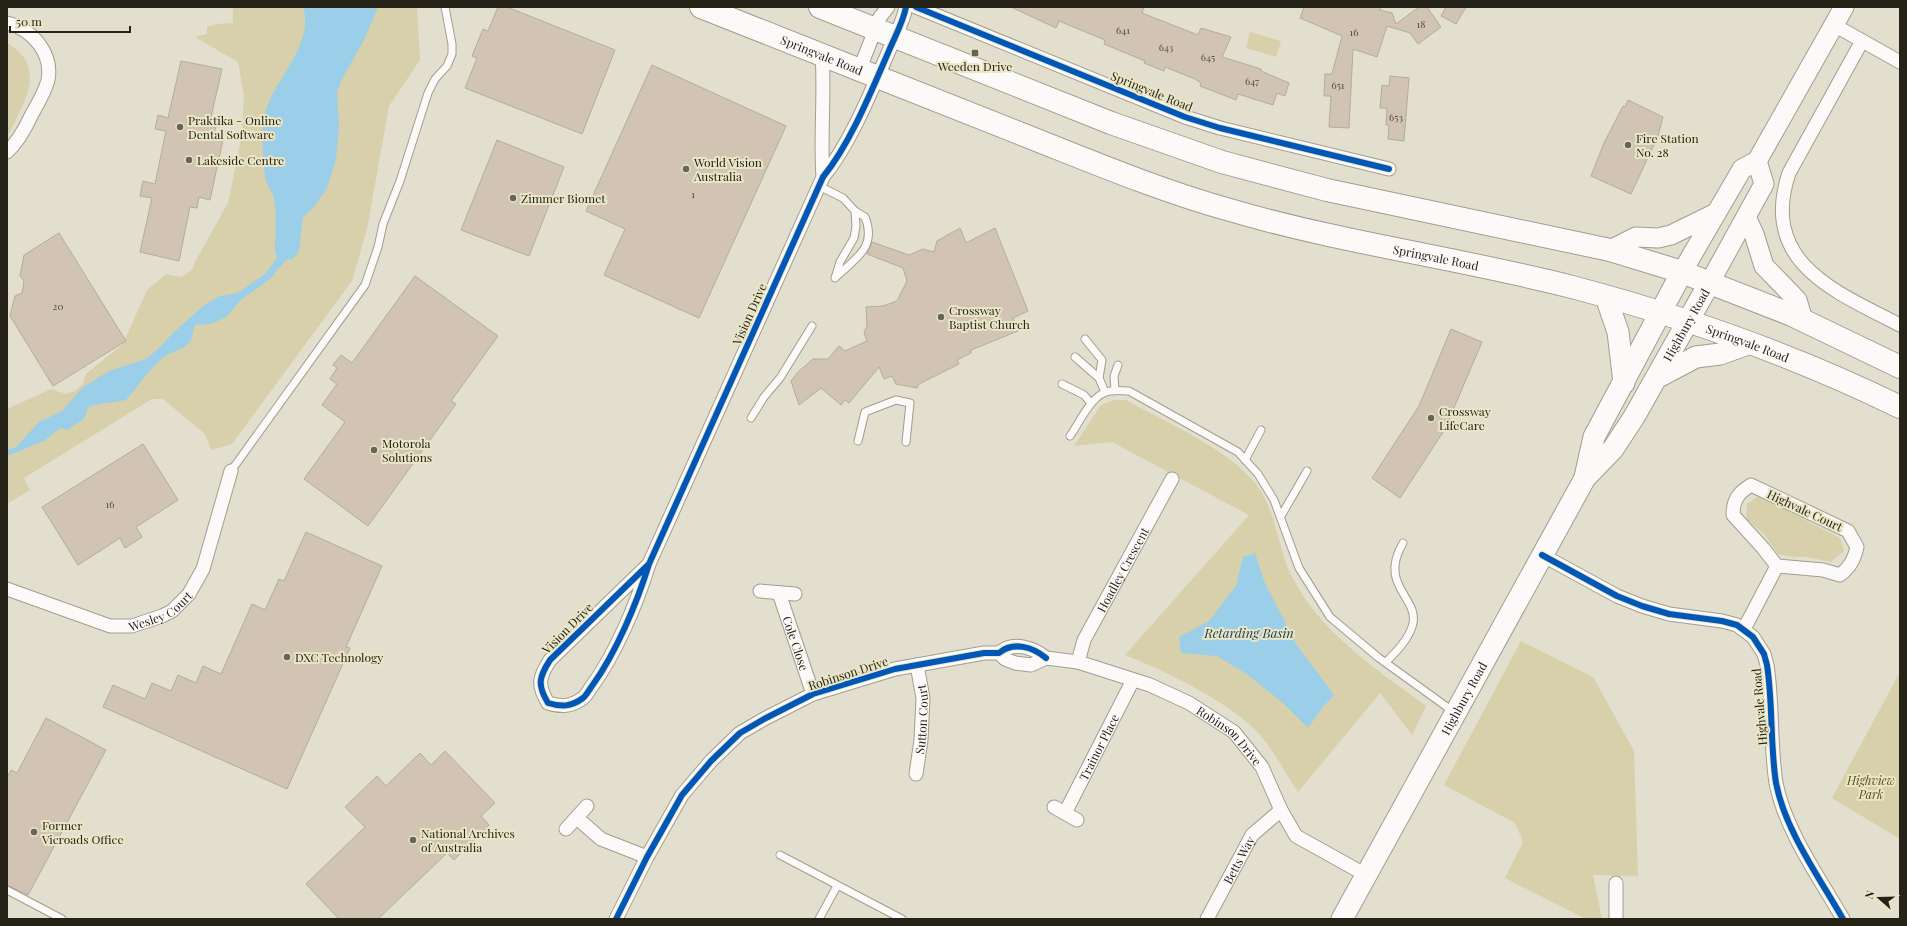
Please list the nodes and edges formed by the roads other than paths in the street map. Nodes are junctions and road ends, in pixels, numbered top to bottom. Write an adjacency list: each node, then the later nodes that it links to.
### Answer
1 (445, 7): 50 (lane)
2 (702, 7): 12 (highway, Springvale Road)
3 (820, 7): 10 (highway)
4 (888, 7): 10 (street)
5 (906, 7): 10 (street)
6 (916, 7): 17 (street, Springvale Road)
7 (1844, 7): 9 (main road, Highbury Road)
8 (7, 23): 15 (street)
9 (1834, 25): 11 (street); 16 (main road, Highbury Road)
10 (885, 33): 14 (street); 14 (street); 22 (highway)
11 (1862, 41): 13 (street); 29 (street)
12 (822, 55): 14 (highway, Springvale Road); 18 (street, Vision Drive)
13 (1900, 62)
14 (868, 74): 18 (street, Vision Drive); 25 (highway, Springvale Road)
15 (7, 152)
16 (1757, 161): 20 (main road, Highbury Road); 21 (main road, Highbury Road)
17 (1389, 169)
18 (821, 182): 19 (lane); 57 (street, Vision Drive)
19 (854, 210): 19 (lane)
20 (1716, 213): 22 (main road); 23 (main road, Highbury Road)
21 (1746, 217): 24 (main road, Highbury Road); 27 (main road)
22 (1610, 250): 23 (highway)
23 (1682, 272): 24 (highway); 26 (main road, Highbury Road)
24 (1710, 282): 27 (highway); 28 (main road, Highbury Road)
25 (1606, 297): 26 (highway, Springvale Road); 38 (main road)
26 (1660, 313): 28 (highway, Springvale Road); 38 (main road, Highbury Road)
27 (1803, 320): 35 (highway)
28 (1688, 322): 32 (highway, Springvale Road); 36 (main road, Highbury Road)
29 (1900, 325)
30 (812, 326): 44 (lane)
31 (1085, 338): 37 (lane)
32 (1748, 344): 36 (main road); 43 (highway, Springvale Road)
33 (1076, 357): 37 (lane)
34 (1118, 365): 40 (lane)
35 (1900, 367)
36 (1658, 377): 52 (main road, Highbury Road)
37 (1099, 378): 41 (lane)
38 (1624, 383): 52 (main road, Highbury Road)
39 (1062, 384): 42 (lane)
40 (1115, 390): 41 (lane); 49 (lane)
41 (1105, 392): 42 (lane)
42 (1091, 403): 46 (lane)
43 (1900, 407)
44 (751, 418)
45 (1261, 430): 49 (lane)
46 (1070, 436)
47 (858, 441): 48 (lane)
48 (906, 442)
49 (1245, 460): 54 (lane)
50 (230, 471): 59 (street, Wesley Court)
51 (1307, 471): 54 (lane)
52 (1585, 478): 56 (main road, Highbury Road)
53 (1172, 479): 64 (street, Hoadley Crescent)
54 (1281, 516): 65 (lane)
55 (1403, 543): 65 (lane)
56 (1542, 555): 63 (street, Highvale Road); 69 (main road, Highbury Road)
57 (649, 564): 57 (street, Vision Drive)
58 (1777, 566): 58 (street, Highvale Court); 63 (street)
59 (7, 589)
60 (760, 591): 61 (street)
61 (779, 593): 62 (street); 68 (street, Cole Close)
62 (795, 594)
63 (1744, 629): 89 (street, Highvale Road)
64 (1078, 662): 66 (street, Robinson Drive); 67 (street, Robinson Drive)
65 (1386, 662): 69 (lane)
66 (917, 665): 68 (street, Robinson Drive); 70 (street, Sutton Court)
67 (1133, 680): 72 (street, Robinson Drive); 74 (street, Trainor Place)
68 (813, 694): 77 (street, Robinson Drive)
69 (1455, 713): 78 (main road, Highbury Road)
70 (916, 774)
71 (587, 806): 73 (street)
72 (1280, 810): 78 (street, Robinson Drive); 86 (street, Betts Way)
73 (577, 818): 75 (street); 77 (street)
74 (1077, 820)
75 (566, 829)
76 (780, 855): 80 (lane)
77 (647, 857): 83 (street, Robinson Drive)
78 (1366, 875): 87 (main road, Highbury Road)
79 (1616, 884): 88 (street)
80 (837, 886): 84 (lane); 85 (lane)
81 (7, 890): 82 (lane)
82 (62, 919)
83 (616, 919)
84 (819, 919)
85 (902, 919)
86 (1207, 919)
87 (1342, 919)
88 (1616, 919)
89 (1843, 919)

